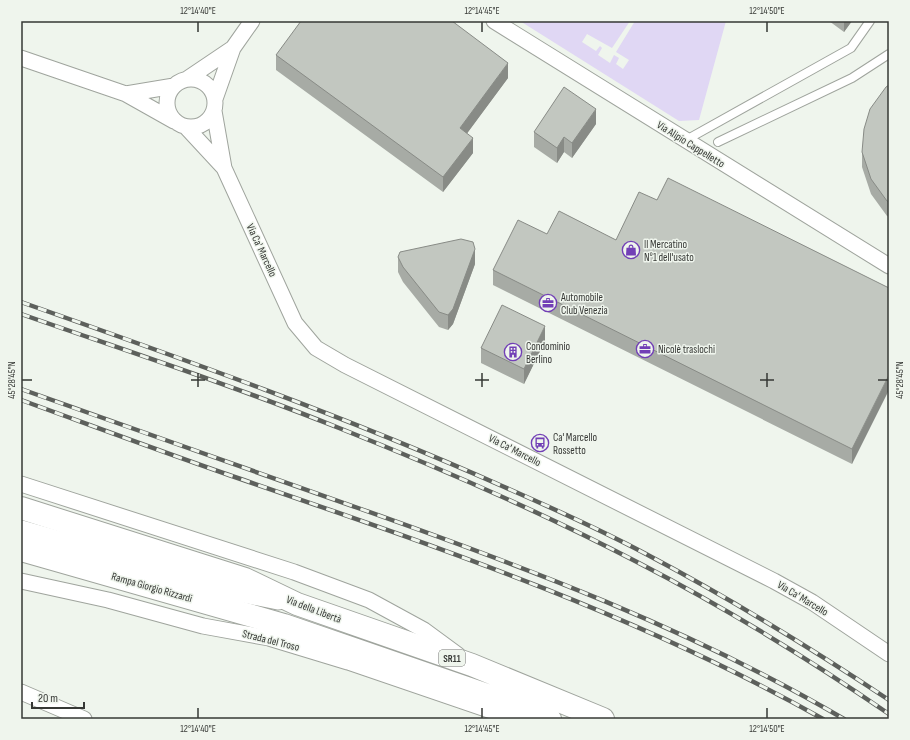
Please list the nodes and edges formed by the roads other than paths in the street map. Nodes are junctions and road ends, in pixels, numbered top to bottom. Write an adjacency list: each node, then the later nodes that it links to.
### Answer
1 (252, 21): 4 (street)
2 (494, 21): 11 (street, Via Alipio Cappelletto)
3 (870, 21): 11 (lane)
4 (233, 48): 7 (street); 9 (street)
5 (889, 54): 12 (lane)
6 (21, 58): 8 (street, Via Ca' Marcello)
7 (181, 82): 8 (street, Via Ca' Marcello); 9 (street); 10 (street)
8 (126, 94): 10 (street, Via Ca' Marcello)
9 (214, 105): 10 (street); 13 (street, Via Ca' Marcello)
10 (180, 124): 13 (street, Via Ca' Marcello)
11 (686, 140): 14 (street, Via Alipio Cappelletto)
12 (718, 142)
13 (224, 168): 21 (street, Via Ca' Marcello)
14 (889, 266)
15 (21, 484): 22 (street)
16 (21, 508): 20 (highway, Via della Libertà)
17 (21, 530): 20 (street)
18 (21, 550): 26 (highway, Rampa Giorgio Rizzardi / SR11)
19 (21, 581): 25 (street, Strada del Troso)
20 (297, 604): 22 (highway, Via della Libertà / SR11)
21 (889, 654)
22 (472, 665): 27 (highway, Via della Libertà / SR11)
23 (21, 692): 24 (street)
24 (84, 719)
25 (515, 719)
26 (550, 719)
27 (603, 719)

